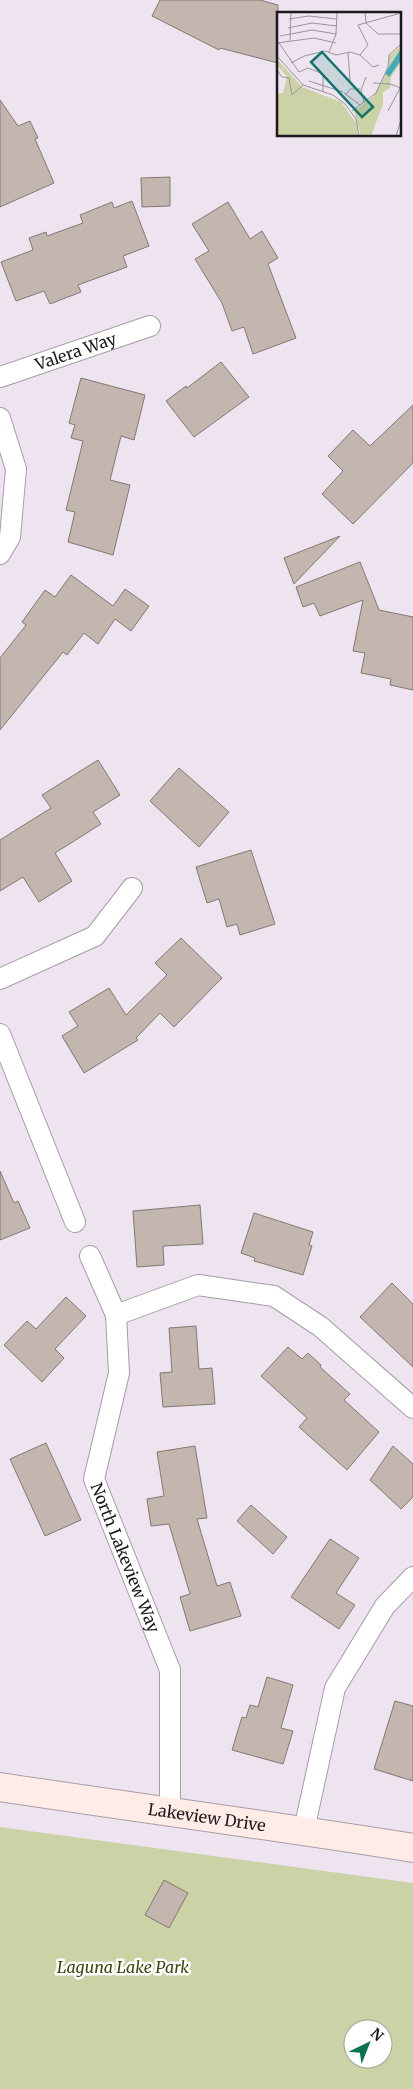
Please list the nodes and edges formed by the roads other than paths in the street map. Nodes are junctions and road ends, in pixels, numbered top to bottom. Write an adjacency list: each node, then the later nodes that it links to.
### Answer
1 (150, 326): 2 (street, Valera Way)
2 (0, 377)
3 (0, 418): 4 (street)
4 (0, 554)
5 (132, 888): 6 (street)
6 (0, 979)
7 (0, 1034): 8 (street)
8 (76, 1222)
9 (90, 1256): 10 (street)
10 (116, 1315): 11 (street); 14 (street, North Lakeview Way)
11 (413, 1408)
12 (413, 1577): 15 (street)
13 (0, 1787): 14 (street, Lakeview Drive)
14 (170, 1813): 15 (street, Lakeview Drive)
15 (304, 1830): 16 (street, Lakeview Drive)
16 (413, 1848)

